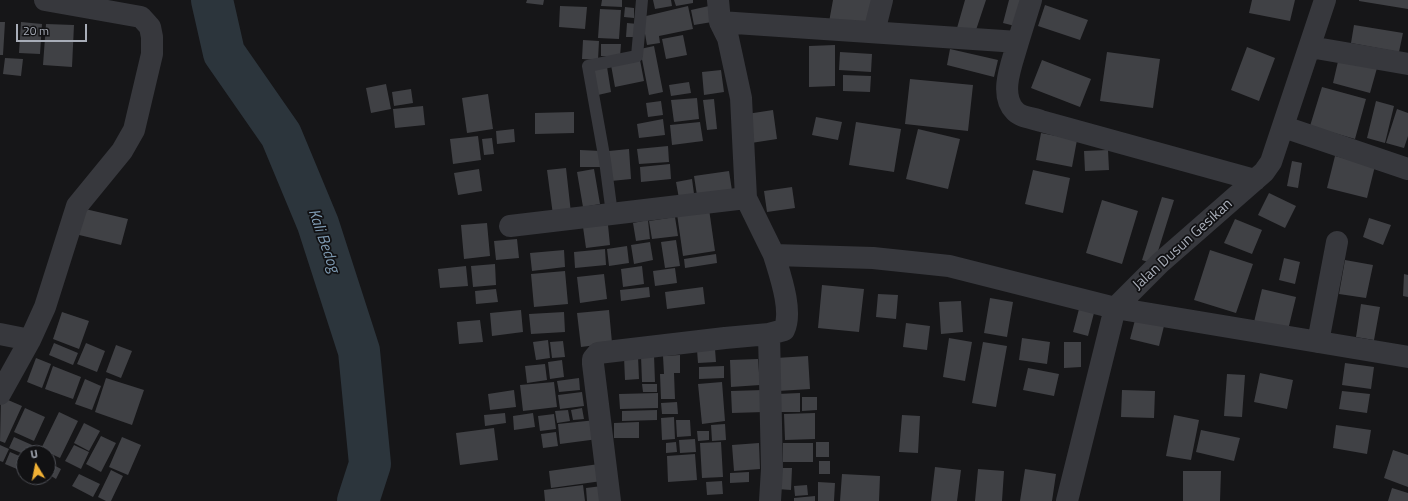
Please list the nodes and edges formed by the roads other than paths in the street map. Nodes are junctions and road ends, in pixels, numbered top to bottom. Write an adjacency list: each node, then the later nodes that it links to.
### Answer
1 (45, 0): 23 (street)
2 (642, 0): 16 (lane)
3 (718, 0): 7 (street)
4 (882, 0): 8 (street)
5 (1031, 0): 9 (street)
6 (1325, 0): 10 (street, Jalan Dusun Gesikan)
7 (720, 22): 8 (street); 15 (street)
8 (874, 32): 9 (street)
9 (1018, 42): 14 (street)
10 (1310, 47): 11 (street); 12 (street, Jalan Dusun Gesikan)
11 (1408, 64)
12 (1284, 126): 13 (street); 14 (street, Jalan Dusun Gesikan)
13 (1408, 169)
14 (1255, 180): 20 (street, Jalan Dusun Gesikan)
15 (746, 198): 16 (street); 19 (street)
16 (612, 214): 17 (street)
17 (510, 226)
18 (1337, 242): 24 (street)
19 (774, 255): 20 (street); 22 (street)
20 (1115, 308): 24 (street); 29 (street)
21 (0, 334): 23 (street)
22 (769, 334): 27 (street); 28 (street)
23 (30, 340): 26 (street)
24 (1318, 342): 25 (street)
25 (1408, 357)
26 (0, 394)
27 (610, 501)
28 (770, 501)
29 (1067, 501)

